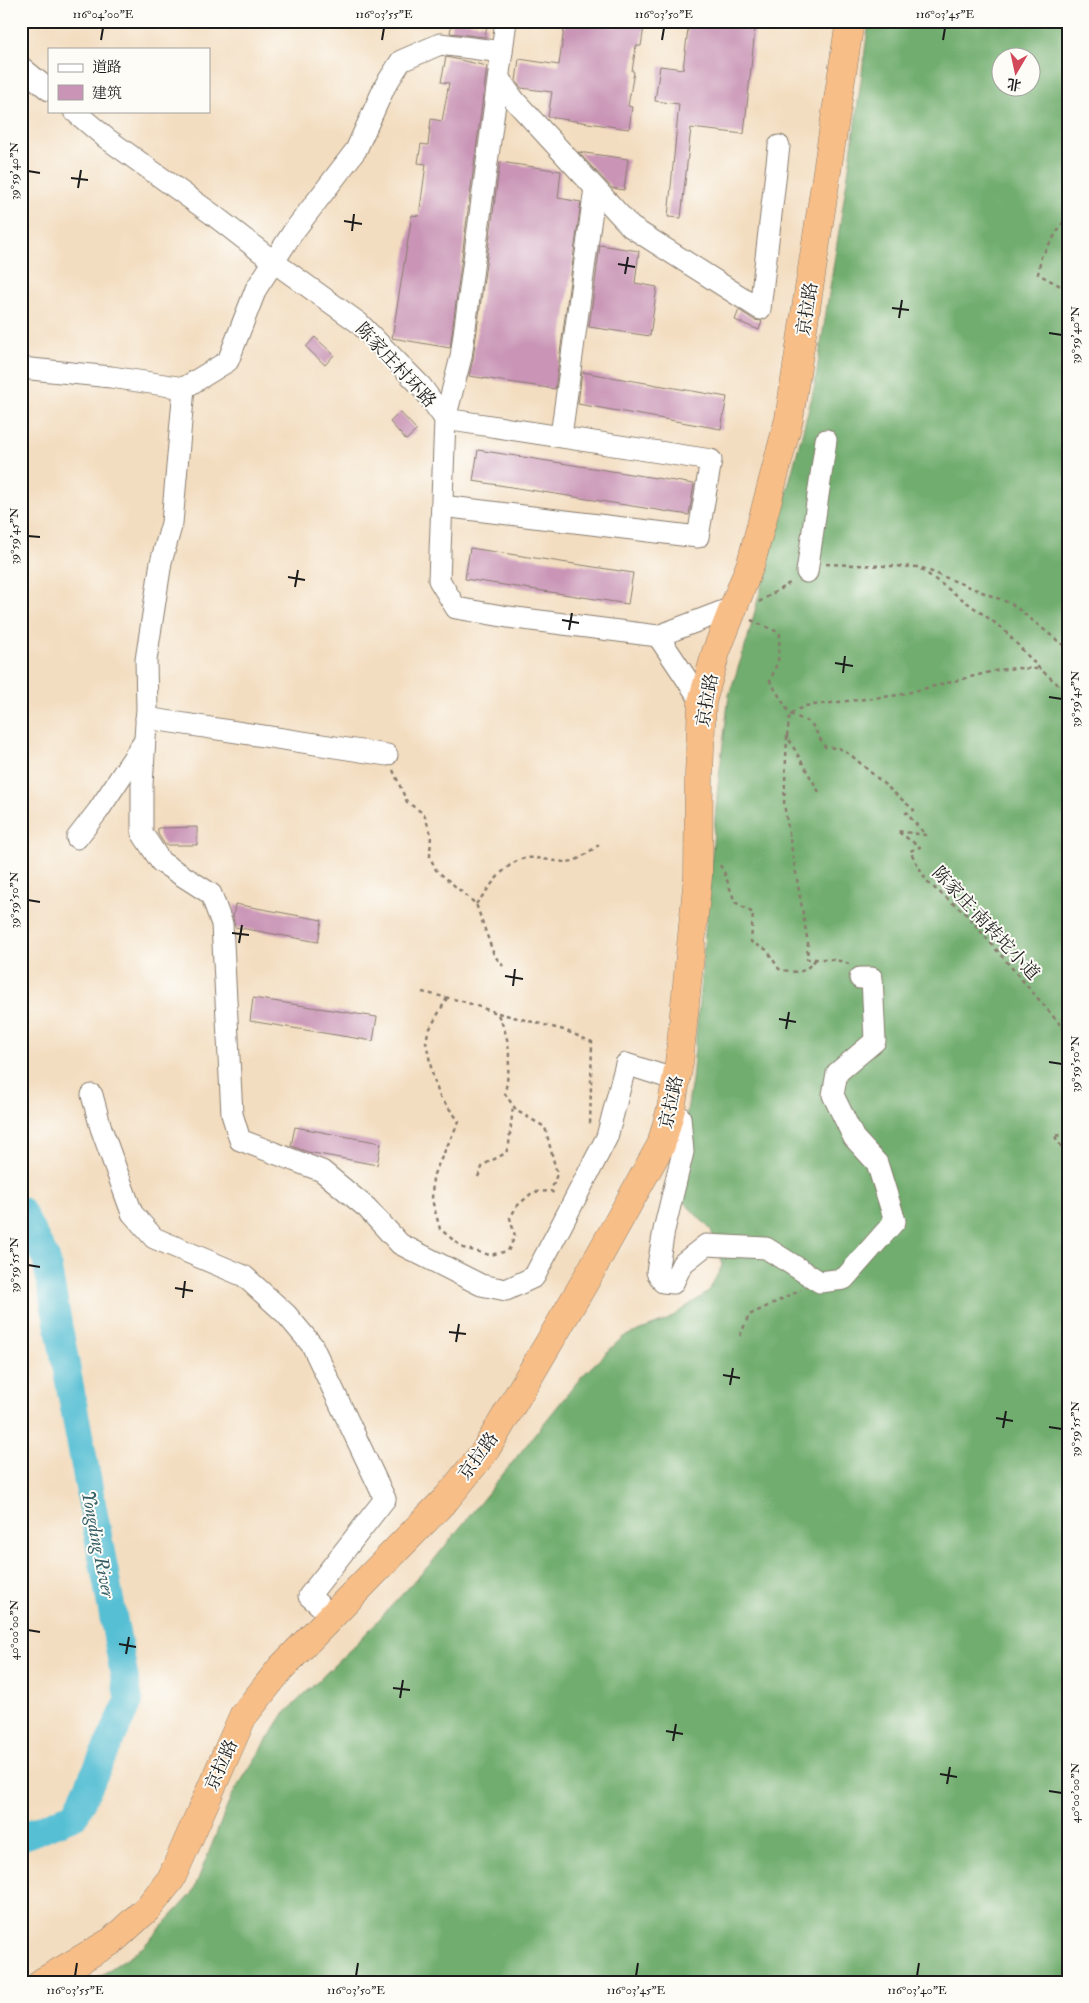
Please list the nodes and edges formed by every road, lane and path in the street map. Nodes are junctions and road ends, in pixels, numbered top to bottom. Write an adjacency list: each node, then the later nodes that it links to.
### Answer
1 (506, 21): 3 (street)
2 (850, 21): 21 (highway, 京拉路)
3 (502, 52): 5 (street); 11 (street)
4 (21, 67): 6 (street)
5 (500, 80): 9 (street); 15 (street)
6 (48, 89)
7 (75, 112): 11 (street, 陈家庄村环路)
8 (779, 146): 9 (street)
9 (595, 188): 16 (street)
10 (1068, 215): 12 (path)
11 (274, 262): 14 (street); 15 (street, 陈家庄村环路)
12 (1068, 290)
13 (21, 368): 14 (street)
14 (184, 388): 28 (street)
15 (445, 419): 16 (street); 18 (street, 陈家庄村环路)
16 (561, 436): 18 (street)
17 (826, 440): 20 (street)
18 (442, 506): 22 (street, 陈家庄村环路)
19 (918, 567): 20 (path); 23 (path); 24 (path)
20 (807, 572): 21 (path)
21 (731, 614): 22 (street); 26 (highway, 京拉路); 27 (path)
22 (658, 636): 26 (street)
23 (1068, 649)
24 (1040, 669): 25 (path); 27 (path)
25 (1068, 693)
26 (702, 702): 45 (highway, 京拉路)
27 (790, 714): 29 (path); 43 (path, 陈家庄·南转坨小道)
28 (146, 718): 30 (street); 31 (street)
29 (788, 736): 32 (path); 37 (path)
30 (145, 740): 33 (street); 55 (street)
31 (387, 755): 36 (path)
32 (819, 792)
33 (77, 838)
34 (599, 845): 36 (path)
35 (719, 864): 37 (path)
36 (476, 904): 38 (path)
37 (816, 959): 39 (path)
38 (503, 966)
39 (860, 978): 56 (street)
40 (422, 992): 41 (path)
41 (447, 998): 42 (path); 54 (path)
42 (497, 1013): 47 (path); 50 (path)
43 (1068, 1052)
44 (1068, 1078): 49 (path)
45 (676, 1080): 48 (highway, 京拉路); 55 (street)
46 (92, 1095): 58 (street)
47 (513, 1105): 53 (path); 54 (path)
48 (671, 1109): 56 (street); 58 (highway, 京拉路)
49 (1068, 1112)
50 (590, 1128)
51 (1068, 1136): 52 (path)
52 (1068, 1157)
53 (478, 1177)
54 (551, 1191): 55 (path)
55 (572, 1205)
56 (820, 1282): 57 (path)
57 (740, 1336)
58 (332, 1616): 59 (highway, 京拉路)
59 (42, 1982)

